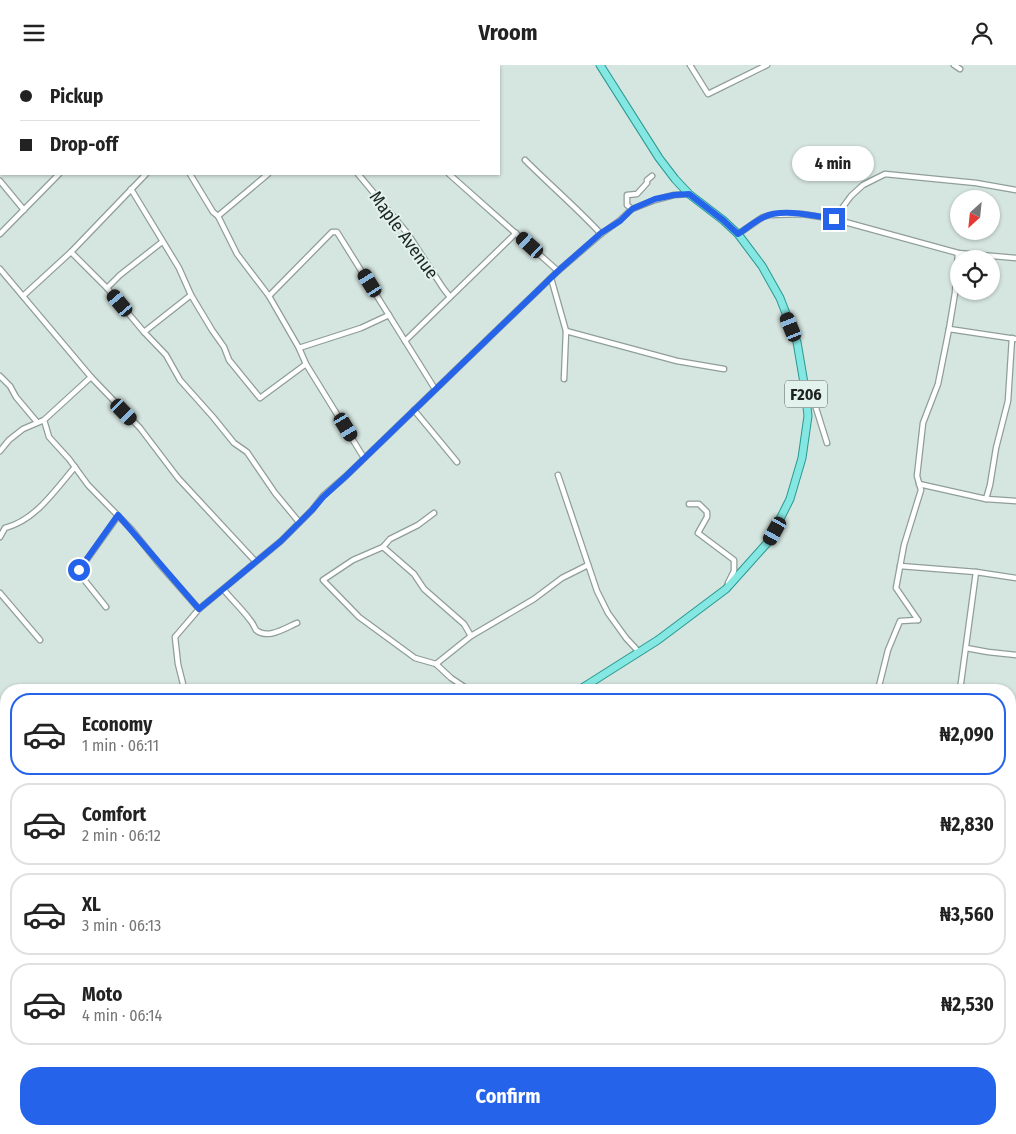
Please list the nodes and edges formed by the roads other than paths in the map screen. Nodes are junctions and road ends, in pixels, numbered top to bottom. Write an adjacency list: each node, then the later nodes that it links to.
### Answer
1 (600, 65): 17 (main road, F206)
2 (690, 65): 3 (street)
3 (767, 65)
4 (954, 65): 5 (street)
5 (960, 69)
6 (525, 160): 23 (street)
7 (58, 175): 19 (street)
8 (145, 175): 15 (street)
9 (191, 175): 20 (street)
10 (267, 175): 20 (street)
11 (359, 175): 38 (street, Maple Avenue)
12 (450, 175): 22 (street)
13 (652, 176): 18 (street)
14 (0, 181): 19 (street)
15 (131, 189): 26 (street); 27 (street)
16 (1016, 190): 21 (street)
17 (689, 194): 18 (street); 25 (main road, F206)
18 (632, 209): 23 (street)
19 (24, 210): 24 (street)
20 (218, 216): 36 (street)
21 (834, 219): 25 (street); 28 (street)
22 (516, 233): 32 (street); 38 (street)
23 (601, 233): 32 (street)
24 (0, 234)
25 (738, 234): 53 (main road, F206)
26 (162, 242): 34 (street); 35 (street)
27 (70, 251): 34 (street); 37 (street)
28 (950, 251)
29 (1000, 257): 30 (street)
30 (1016, 259)
31 (0, 269): 37 (street)
32 (558, 271): 33 (street)
33 (551, 278): 42 (street); 52 (street)
34 (107, 288): 43 (street)
35 (191, 295): 43 (street); 47 (street)
36 (269, 295): 40 (street); 46 (street)
37 (23, 296): 50 (street)
38 (450, 297): 45 (street)
39 (954, 300): 41 (street)
40 (389, 315): 45 (street); 46 (street)
41 (949, 329): 44 (street); 63 (street)
42 (566, 331): 48 (street); 51 (street)
43 (144, 333): 69 (street)
44 (1014, 339): 64 (street)
45 (405, 341): 52 (street)
46 (299, 348): 47 (street)
47 (306, 364): 59 (street)
48 (724, 369)
49 (0, 376): 56 (street)
50 (91, 377): 55 (street); 72 (street)
51 (564, 379)
52 (435, 389): 54 (street)
53 (805, 389): 57 (street); 77 (main road, F206)
54 (414, 410): 59 (street); 60 (street)
55 (44, 420): 56 (street); 61 (street)
56 (36, 422): 58 (street)
57 (828, 443)
58 (0, 451)
59 (364, 458): 69 (street)
60 (457, 462)
61 (75, 467): 68 (street); 70 (street)
62 (558, 475): 73 (street)
63 (919, 484): 64 (street); 74 (street)
64 (986, 499): 65 (street)
65 (1016, 501)
66 (689, 504): 77 (street)
67 (434, 513): 71 (street)
68 (118, 515): 80 (street); 81 (street)
69 (299, 522): 72 (street)
70 (0, 537)
71 (383, 547): 83 (street); 88 (street)
72 (255, 561): 78 (street)
73 (588, 565): 83 (street); 86 (street)
74 (900, 566): 75 (street); 92 (street)
75 (976, 572): 76 (street); 85 (street)
76 (1016, 578)
77 (726, 589): 86 (main road, F206)
78 (224, 590): 81 (street); 82 (street)
79 (0, 593): 84 (street)
80 (106, 607)
81 (199, 609): 89 (street)
82 (297, 623)
83 (471, 636): 88 (street)
84 (40, 640)
85 (966, 648): 87 (street); 93 (street)
86 (638, 652): 91 (main road, F206)
87 (1016, 655)
88 (436, 664): 90 (street)
89 (183, 684)
90 (460, 684)
91 (588, 684)
92 (880, 684)
93 (961, 684)

